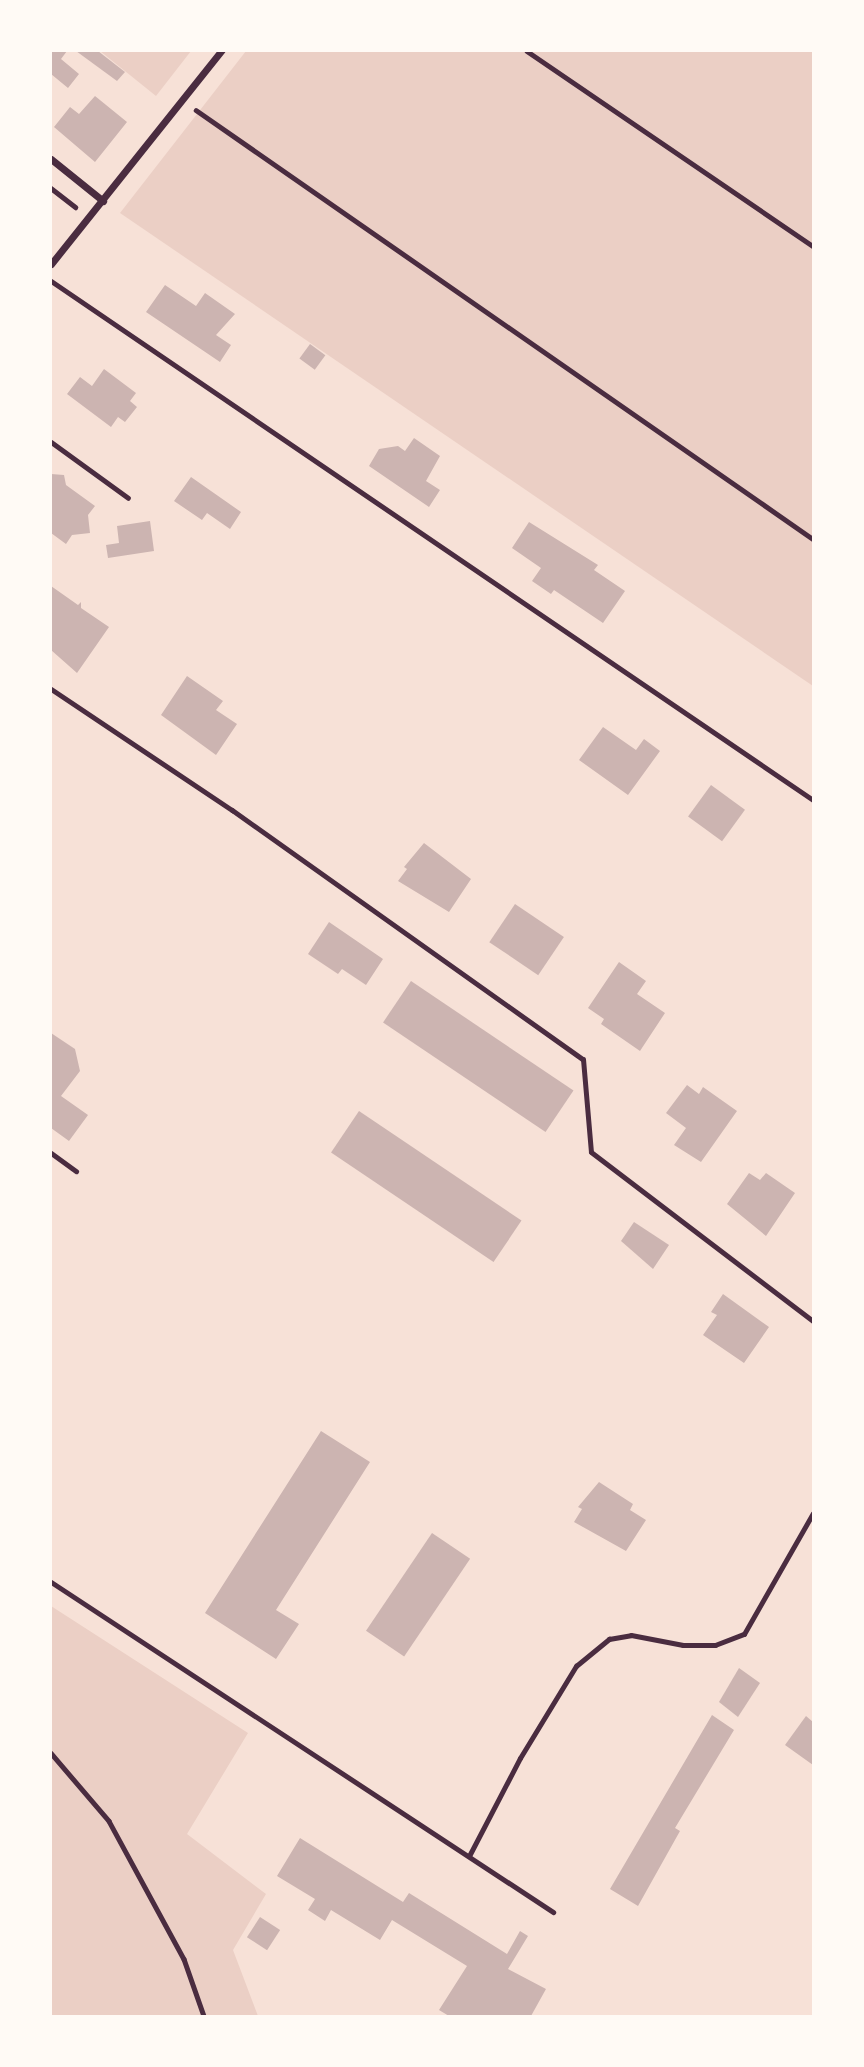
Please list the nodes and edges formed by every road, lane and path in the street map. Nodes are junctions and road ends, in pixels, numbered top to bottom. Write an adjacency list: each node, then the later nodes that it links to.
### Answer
1 (221, 51): 6 (street)
2 (527, 51): 8 (path)
3 (198, 112): 13 (path)
4 (51, 159): 6 (street)
5 (51, 188): 7 (path)
6 (103, 201): 7 (street)
7 (89, 217): 9 (street)
8 (813, 246)
9 (51, 264)
10 (51, 281): 15 (lane)
11 (51, 442): 12 (lane)
12 (128, 498)
13 (813, 539)
14 (51, 689): 18 (lane)
15 (813, 800)
16 (51, 1153): 17 (lane)
17 (76, 1171)
18 (813, 1321)
19 (813, 1513): 22 (lane)
20 (51, 1582): 22 (lane)
21 (51, 1753): 24 (path)
22 (469, 1856): 23 (lane)
23 (554, 1912)
24 (204, 2016)

